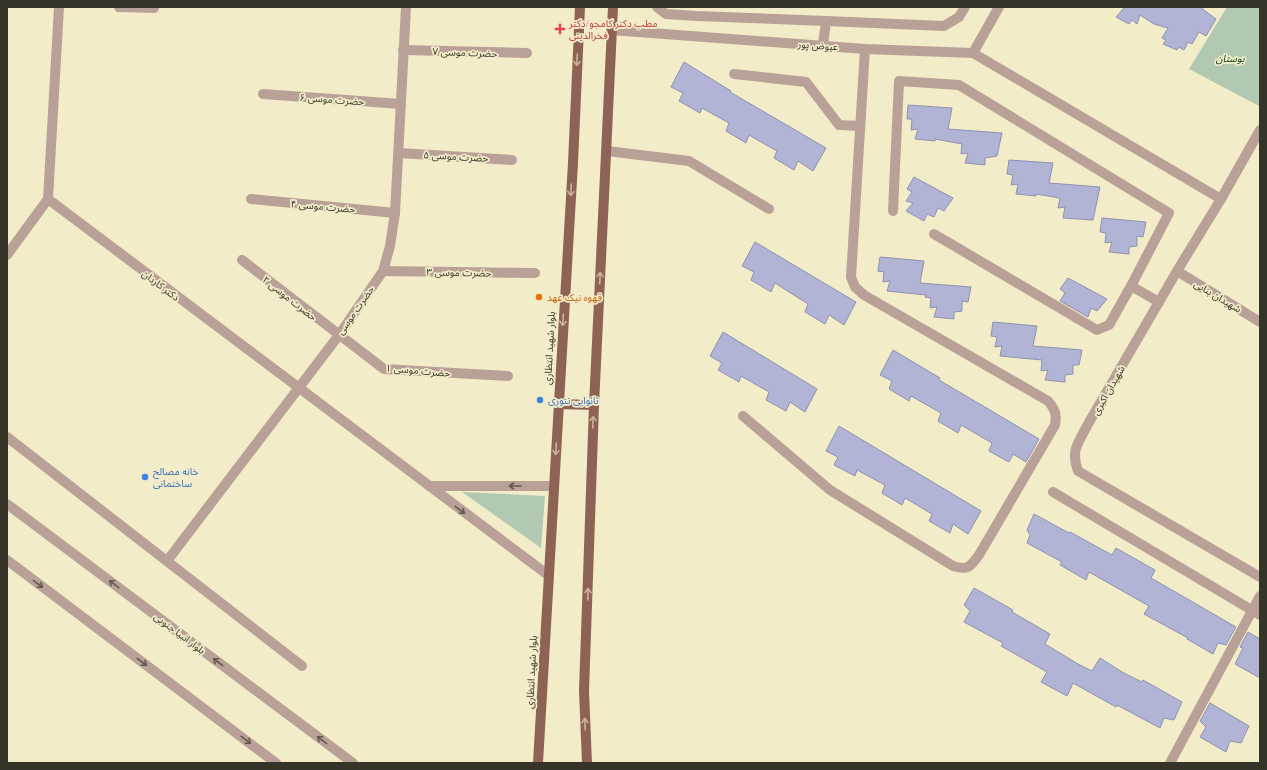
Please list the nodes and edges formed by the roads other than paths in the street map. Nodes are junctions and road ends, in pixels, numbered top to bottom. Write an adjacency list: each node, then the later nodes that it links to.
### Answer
1 (59, 7): 25 (street)
2 (119, 7): 9 (street)
3 (406, 7): 14 (street, حضرت موسی)
4 (580, 7): 43 (main road, بلوار شهید انتظاری, one-way to 43)
5 (613, 7): 11 (main road)
6 (657, 7): 10 (street)
7 (965, 7): 10 (street)
8 (999, 7): 15 (street)
9 (154, 8)
10 (826, 21): 12 (street)
11 (611, 30): 12 (street, عیوض پور); 22 (main road)
12 (823, 45): 13 (street, عیوض پور)
13 (865, 49): 15 (street, عیوض پور); 20 (street)
14 (403, 50): 16 (street, حضرت موسی ۷); 19 (street, حضرت موسی)
15 (973, 53): 27 (street)
16 (527, 54)
17 (734, 74): 20 (street)
18 (263, 94): 19 (street, حضرت موسی ۶)
19 (402, 104): 23 (street, حضرت موسی)
20 (860, 126): 45 (street)
21 (1260, 130): 27 (street, شهیدان اکبری)
22 (607, 151): 28 (street); 44 (main road, one-way to 22)
23 (399, 153): 24 (street, حضرت موسی ۵); 29 (street, حضرت موسی)
24 (512, 160)
25 (48, 199): 32 (street); 42 (street, دکتر کاردان)
26 (251, 199): 29 (street, حضرت موسی ۴)
27 (1221, 199): 35 (street, شهیدان اکبری)
28 (769, 209)
29 (395, 212): 34 (street, حضرت موسی)
30 (893, 212): 37 (street)
31 (934, 234): 37 (street)
32 (7, 255)
33 (242, 260): 40 (street, حضرت موسی ۲)
34 (383, 271): 36 (street, حضرت موسی ۳); 40 (street, حضرت موسی)
35 (1177, 271): 38 (street, شهیدان اکبری); 39 (street, شهیدان بنایی)
36 (535, 273)
37 (1131, 286): 38 (street)
38 (1159, 302): 54 (street, شهیدان اکبری)
39 (1260, 322)
40 (339, 335): 41 (street, حضرت موسی ۱); 42 (street, حضرت موسی)
41 (508, 376)
42 (298, 388): 47 (street, دکتر کاردان); 52 (street, حضرت موسی)
43 (558, 404): 44 (main road); 48 (main road, بلوار شهید انتظاری, one-way to 48)
44 (594, 405): 61 (main road, one-way to 44)
45 (743, 416)
46 (7, 437): 52 (street)
47 (429, 486): 48 (street, one-way to 47); 53 (street, دکتر کاردان, one-way to 53)
48 (554, 486): 53 (main road, بلوار شهید انتظاری)
49 (1053, 492): 56 (street)
50 (7, 504): 59 (street, بلوار انبیا جنوبی, one-way to 50)
51 (7, 560): 58 (street, one-way to 58)
52 (167, 561): 57 (street)
53 (548, 575): 60 (main road, بلوار شهید انتظاری)
54 (1260, 577)
55 (1260, 596): 56 (street)
56 (1256, 612): 62 (street)
57 (302, 666)
58 (276, 763)
59 (353, 763)
60 (538, 763)
61 (587, 763)
62 (1170, 763)

